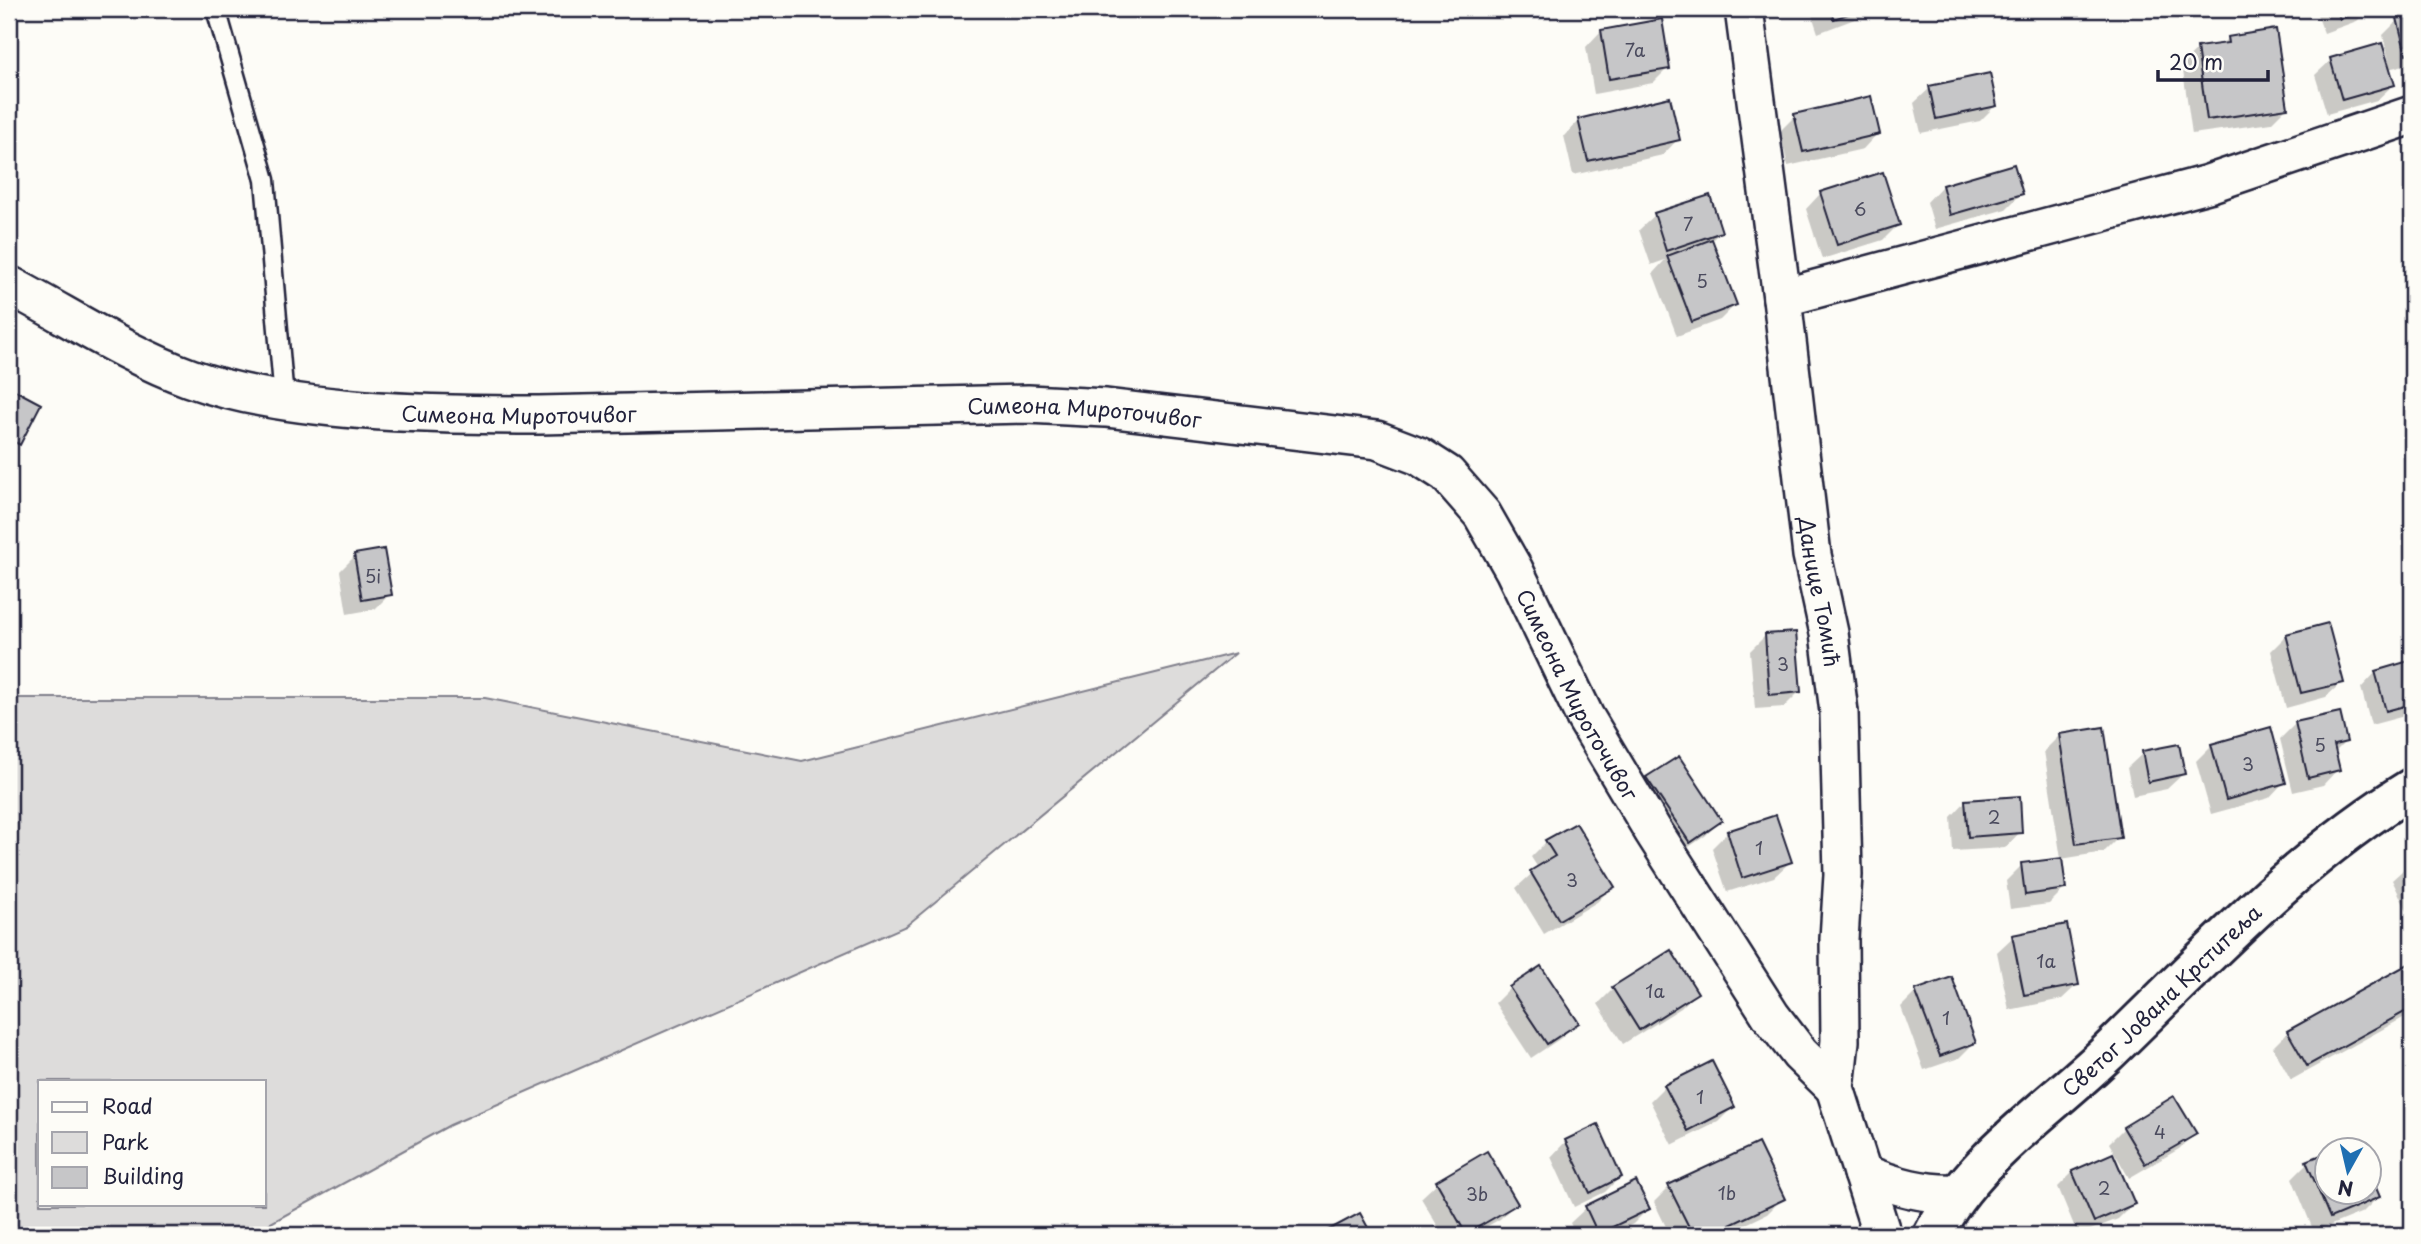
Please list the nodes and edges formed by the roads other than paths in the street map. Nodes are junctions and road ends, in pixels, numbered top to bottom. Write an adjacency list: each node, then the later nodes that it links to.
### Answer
1 (216, 9): 6 (lane)
2 (1744, 9): 5 (street, Данице Томић)
3 (2412, 116): 5 (street)
4 (9, 285): 6 (street, Симеона Мироточивог)
5 (1782, 298): 8 (street, Данице Томић)
6 (284, 399): 8 (street, Симеона Мироточивог)
7 (2412, 788): 10 (street, Светог Јована Крститеља)
8 (1835, 1088): 9 (street, Данице Томић)
9 (1862, 1173): 10 (street); 11 (street, Данице Томић)
10 (1960, 1193): 12 (street, Светог Јована Крститеља)
11 (1882, 1235)
12 (1933, 1235)

